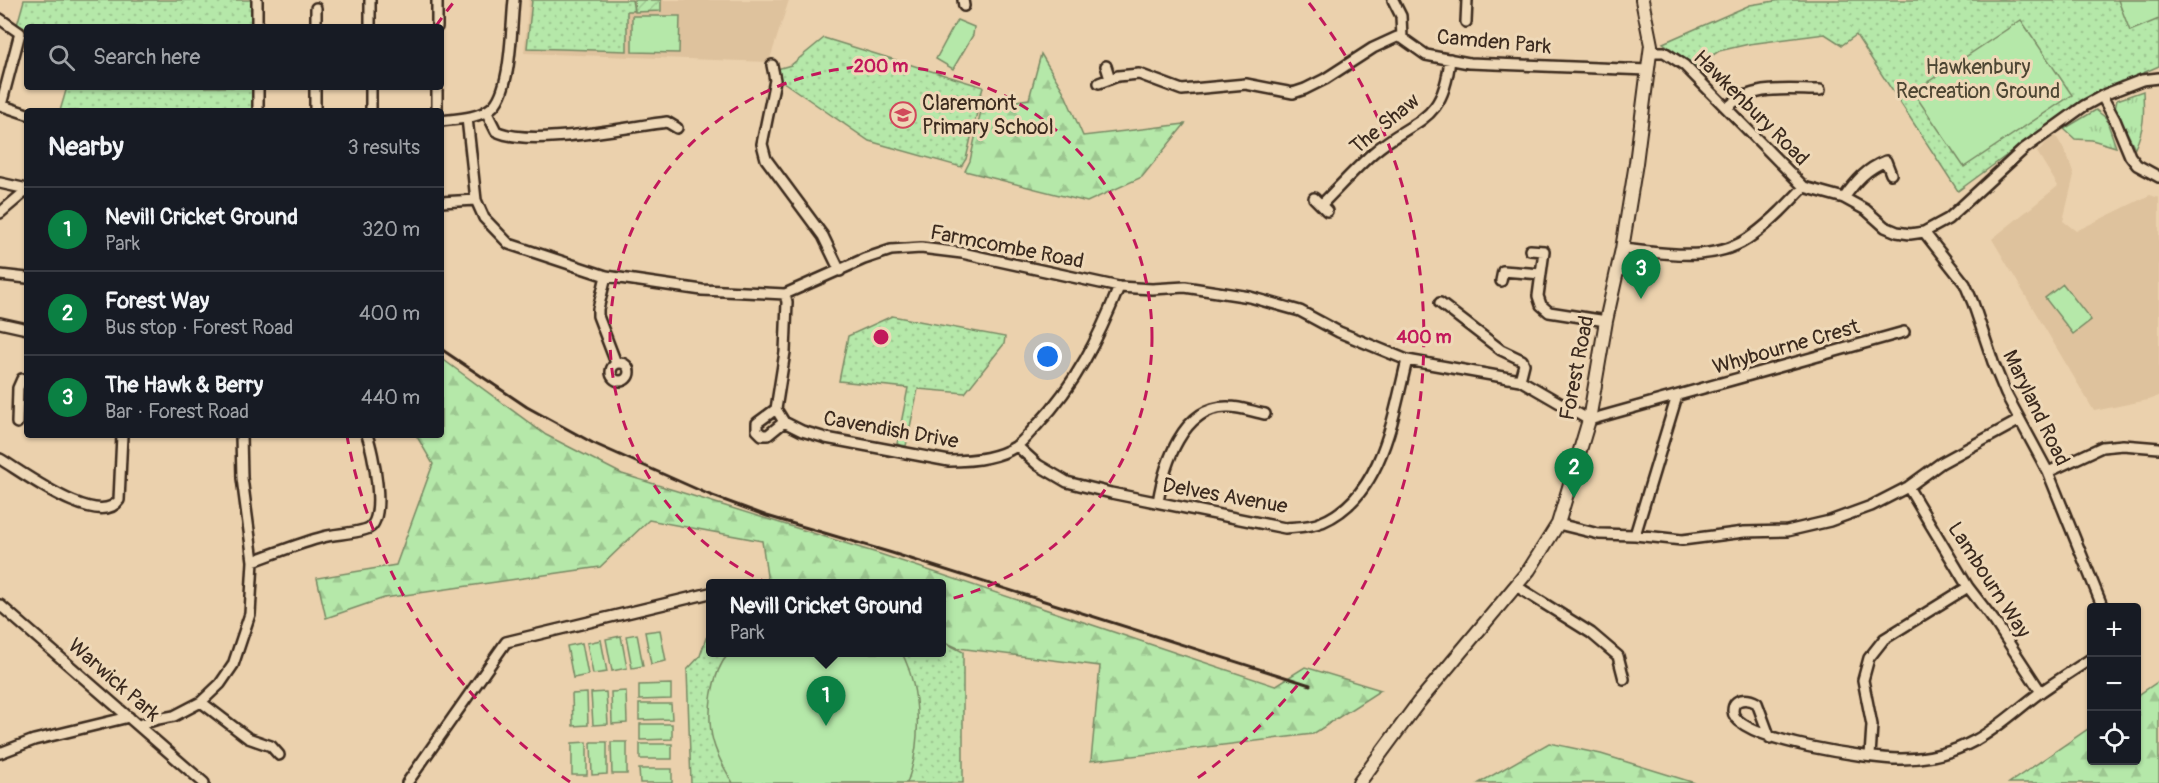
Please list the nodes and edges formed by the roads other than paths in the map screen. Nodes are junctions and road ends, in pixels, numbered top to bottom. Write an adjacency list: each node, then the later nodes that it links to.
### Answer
1 (257, 0): 11 (street)
2 (370, 0): 13 (street)
3 (436, 0): 14 (street)
4 (514, 0): 38 (street)
5 (1393, 0): 15 (street)
6 (1467, 0): 10 (street)
7 (1645, 1): 17 (street, Forest Road)
8 (316, 8): 12 (street)
9 (0, 19): 16 (street)
10 (1466, 22)
11 (257, 24)
12 (316, 24)
13 (370, 24)
14 (437, 24)
15 (1402, 38): 19 (street, Camden Park); 24 (street)
16 (16, 52): 18 (street); 32 (street)
17 (1650, 52): 22 (street, Forest Road); 37 (street, Hawkenbury Road)
18 (24, 55)
19 (1450, 59): 22 (street, Camden Park); 51 (street, The Shaw)
20 (772, 65): 59 (street)
21 (1106, 66): 24 (street)
22 (1648, 70): 57 (street, Forest Road)
23 (2159, 78): 31 (street)
24 (1110, 79): 25 (street)
25 (1100, 83)
26 (258, 90): 33 (street)
27 (315, 90): 34 (street)
28 (371, 90): 35 (street)
29 (437, 90): 36 (street)
30 (1820, 90): 37 (street)
31 (2102, 96): 46 (street); 56 (street)
32 (0, 105): 39 (street)
33 (258, 108)
34 (315, 108)
35 (371, 108)
36 (437, 108)
37 (1727, 108): 48 (street, Hawkenbury Road)
38 (486, 111): 40 (street); 42 (street)
39 (24, 113)
40 (467, 118): 41 (street); 53 (street, Farmcombe Road)
41 (444, 121)
42 (677, 128)
43 (1897, 157): 44 (street)
44 (1886, 161): 45 (street); 52 (street)
45 (1891, 174)
46 (2159, 177)
47 (0, 183): 49 (street)
48 (1804, 187): 52 (street, Hawkenbury Road); 57 (street)
49 (24, 188)
50 (24, 192): 55 (street)
51 (1314, 198)
52 (1844, 198): 56 (street, Hawkenbury Road)
53 (476, 200): 54 (street); 62 (street, Farmcombe Road)
54 (444, 202)
55 (0, 213)
56 (1924, 232): 80 (street, Maryland Road)
57 (1622, 249): 68 (street, Forest Road)
58 (1530, 250): 60 (street)
59 (840, 271): 65 (street, Farmcombe Road); 66 (street, Farmcombe Road)
60 (1541, 274): 64 (street); 68 (street)
61 (0, 275): 63 (street)
62 (606, 276): 66 (street, Farmcombe Road); 73 (street)
63 (24, 278)
64 (1501, 281)
65 (1119, 287): 72 (street, Farmcombe Road); 86 (street, Cavendish Drive)
66 (785, 294): 77 (street)
67 (1440, 303): 75 (street)
68 (1606, 321): 79 (street, Forest Road)
69 (0, 323): 70 (street)
70 (24, 328)
71 (1904, 332): 76 (street, Whybourne Crest)
72 (1407, 360): 75 (street, Farmcombe Road); 91 (street, Delves Avenue)
73 (616, 363)
74 (24, 379): 82 (street)
75 (1520, 380): 79 (street, Farmcombe Road)
76 (1677, 396): 79 (street, Whybourne Crest); 93 (street)
77 (776, 409): 81 (street); 81 (street)
78 (1265, 414): 91 (street)
79 (1589, 420): 92 (street, Forest Road)
80 (2020, 420): 89 (street, Maryland Road); 90 (street)
81 (784, 422): 86 (street, Cavendish Drive)
82 (17, 423)
83 (122, 438): 88 (street)
84 (241, 438): 94 (street)
85 (368, 438): 94 (street)
86 (1017, 446): 91 (street, Delves Avenue)
87 (2159, 448): 89 (street)
88 (0, 459)
89 (2048, 472): 98 (street, Maryland Road)
90 (1908, 487): 93 (street); 96 (street, Lambourn Way)
91 (1158, 502)
92 (1558, 524): 93 (street); 95 (street, Forest Road)
93 (1635, 535)
94 (253, 561): 103 (street)
95 (1516, 586): 101 (street); 112 (street, Forest Road)
96 (1968, 587): 102 (street, Lambourn Way); 109 (street)
97 (706, 594): 111 (street)
98 (2101, 603)
99 (0, 604): 104 (street, Warwick Park)
100 (2087, 661): 102 (street)
101 (1624, 679)
102 (2041, 692): 109 (street)
103 (201, 702): 105 (street); 108 (street)
104 (129, 717): 105 (street, Warwick Park); 107 (street)
105 (139, 725): 110 (street, Warwick Park)
106 (1770, 738): 106 (street); 109 (street)
107 (0, 753)
108 (279, 755)
109 (1870, 756)
110 (204, 783)
111 (407, 783)
112 (1359, 783)

